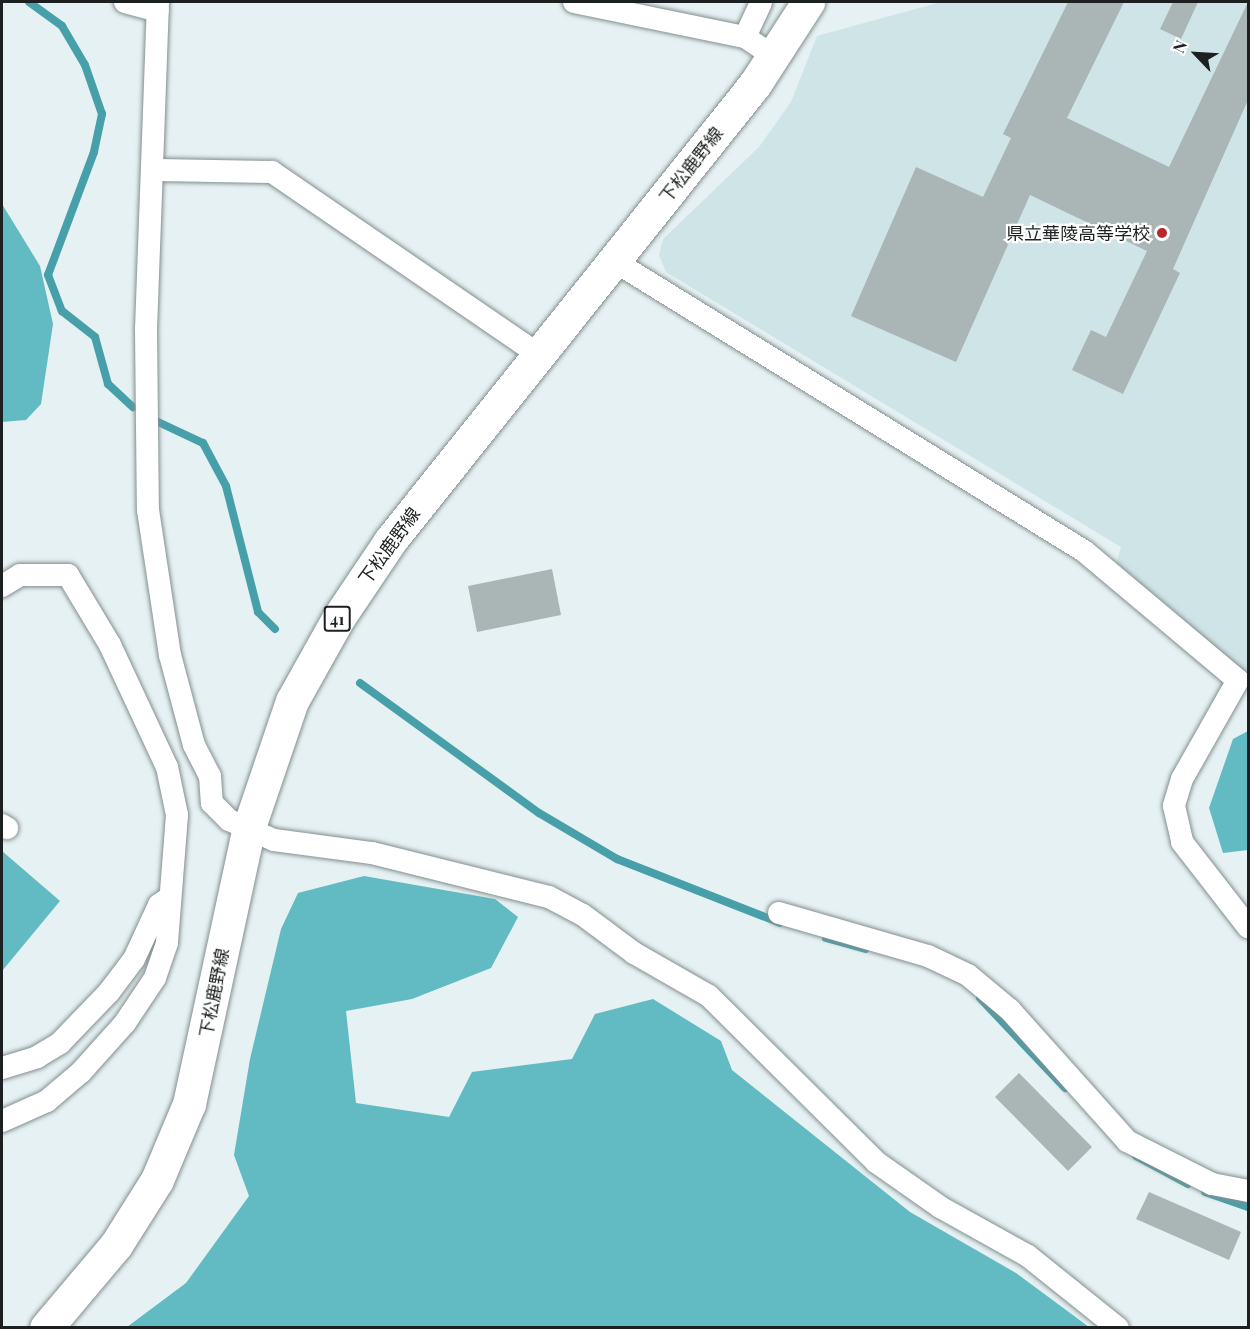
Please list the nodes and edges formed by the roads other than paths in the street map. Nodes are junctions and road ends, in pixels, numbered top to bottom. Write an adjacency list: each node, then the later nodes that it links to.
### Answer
1 (125, 2): 6 (street)
2 (574, 2): 5 (street)
3 (761, 2): 7 (street)
4 (808, 2): 8 (main road, 下松鹿野線 / 41)
5 (605, 4): 7 (street)
6 (158, 6): 9 (street)
7 (745, 37): 8 (street)
8 (775, 57): 10 (main road, 下松鹿野線 / 41)
9 (154, 170): 11 (street); 13 (street)
10 (614, 261): 11 (main road, 下松鹿野線 / 41); 18 (street)
11 (539, 355): 15 (main road, 下松鹿野線 / 41)
12 (2, 586): 14 (street)
13 (212, 803): 14 (street); 15 (street)
14 (177, 815): 16 (street)
15 (248, 830): 22 (main road, 下松鹿野線 / 41); 23 (street)
16 (169, 898): 19 (street); 20 (street)
17 (779, 912): 21 (street)
18 (1248, 927)
19 (2, 1068)
20 (2, 1121)
21 (1248, 1191)
22 (46, 1328)
23 (1118, 1328)

